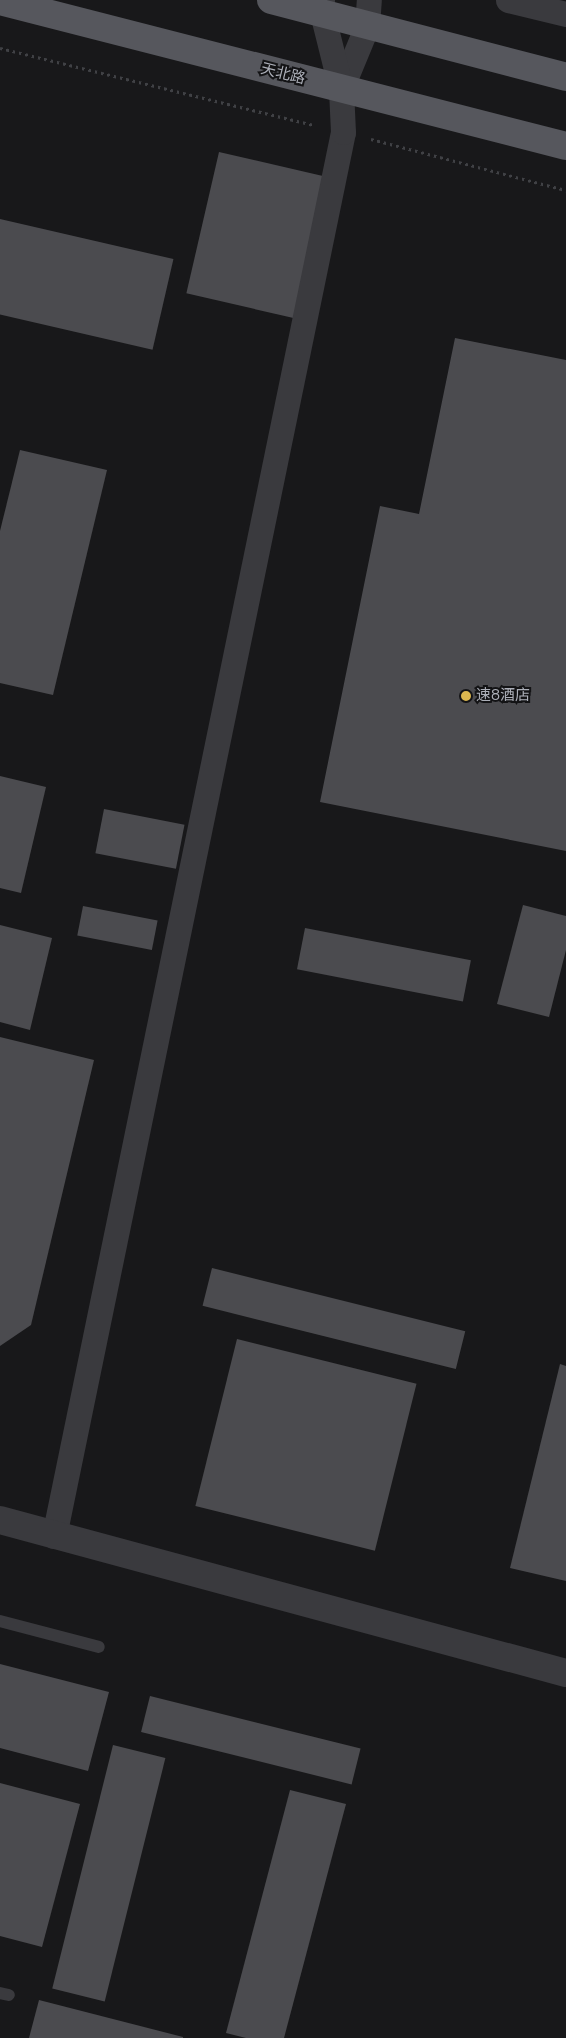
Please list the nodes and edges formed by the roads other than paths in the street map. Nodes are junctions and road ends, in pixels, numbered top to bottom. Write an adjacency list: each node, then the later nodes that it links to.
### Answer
1 (271, 0): 4 (main road)
2 (508, 0): 6 (street)
3 (0, 2): 8 (main road, 天北路)
4 (322, 6): 5 (main road); 8 (street)
5 (368, 13): 7 (main road); 8 (street)
6 (566, 14)
7 (566, 77)
8 (341, 89): 9 (main road, 天北路); 11 (street)
9 (566, 146)
10 (0, 1520): 11 (street)
11 (54, 1536): 14 (street)
12 (0, 1622): 13 (lane)
13 (99, 1646)
14 (566, 1673)

